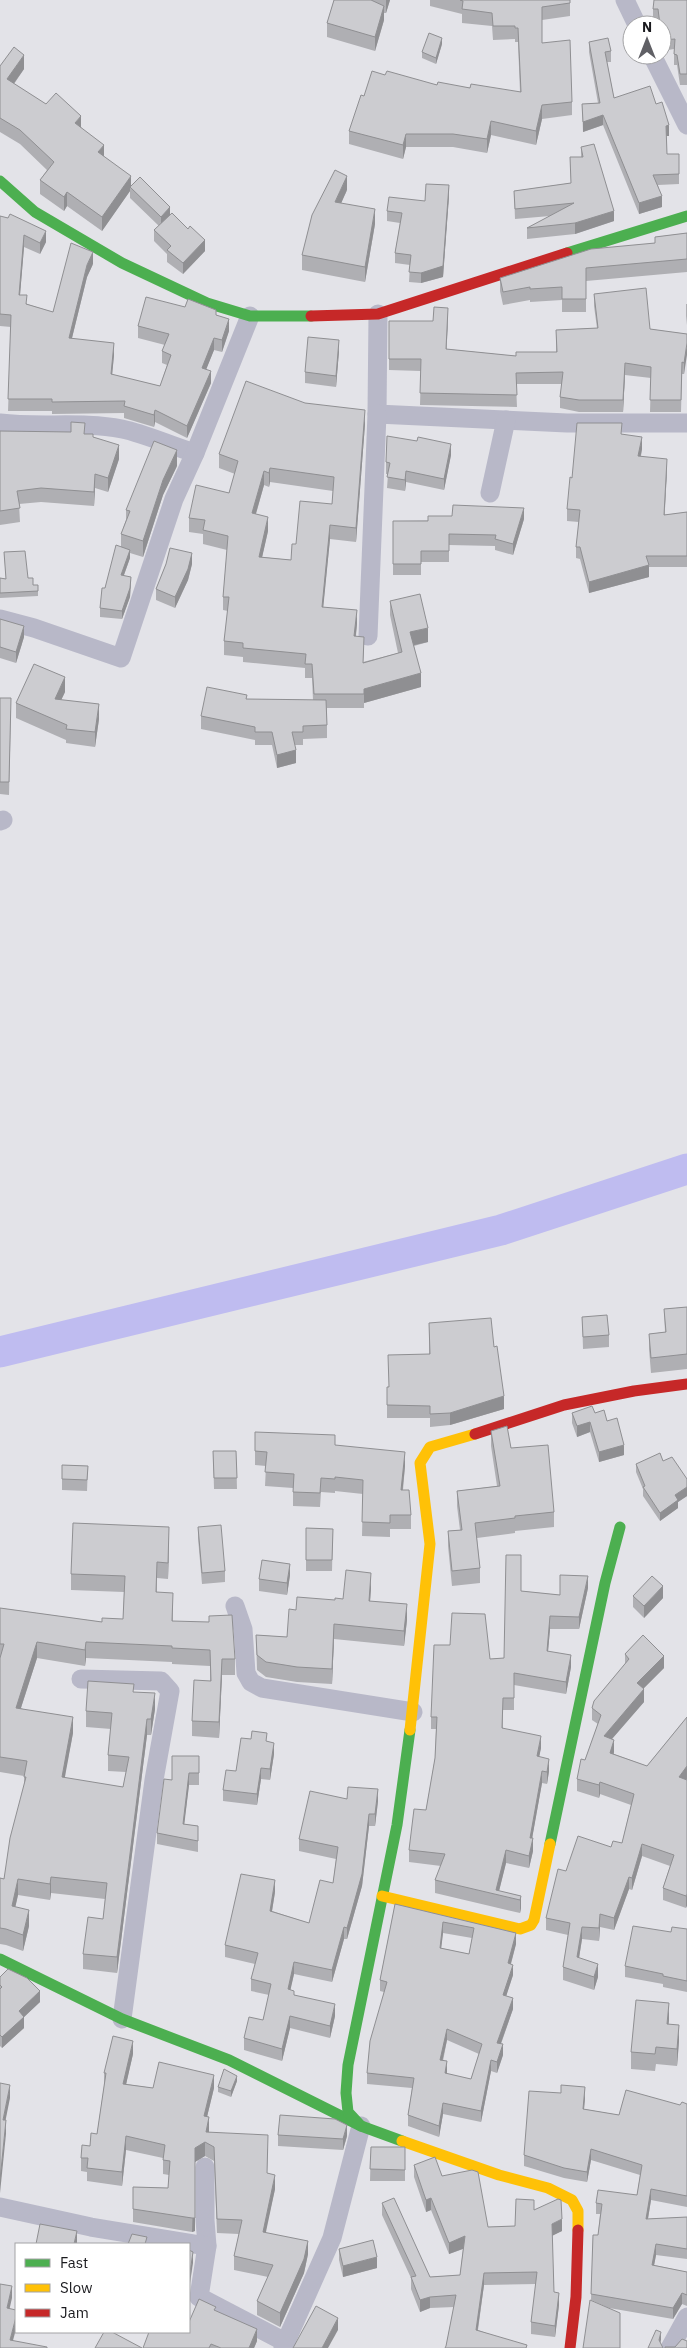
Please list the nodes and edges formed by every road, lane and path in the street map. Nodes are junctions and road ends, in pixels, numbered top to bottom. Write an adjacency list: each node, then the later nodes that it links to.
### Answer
1 (657, 65): 2 (street)
2 (687, 125)
3 (0, 181): 6 (street)
4 (687, 216): 5 (street)
5 (378, 314): 6 (street); 7 (street)
6 (250, 316): 11 (street)
7 (377, 414): 8 (street); 14 (street)
8 (506, 420): 10 (street); 12 (street)
9 (0, 423): 11 (street)
10 (687, 423)
11 (195, 454): 13 (street)
12 (490, 493)
13 (0, 619)
14 (368, 636)
15 (687, 1384): 19 (street)
16 (620, 1527): 20 (street)
17 (235, 1606): 19 (street)
18 (82, 1679): 22 (street)
19 (413, 1712): 20 (street)
20 (382, 1896): 23 (street)
21 (0, 1959): 22 (street)
22 (122, 2019): 23 (street)
23 (361, 2126): 30 (street); 31 (street)
24 (205, 2167): 28 (street)
25 (0, 2207): 26 (street)
26 (189, 2243)
27 (190, 2243): 28 (street)
28 (207, 2246): 30 (street)
29 (687, 2316): 32 (street)
30 (284, 2345)
31 (570, 2348)
32 (670, 2348)

